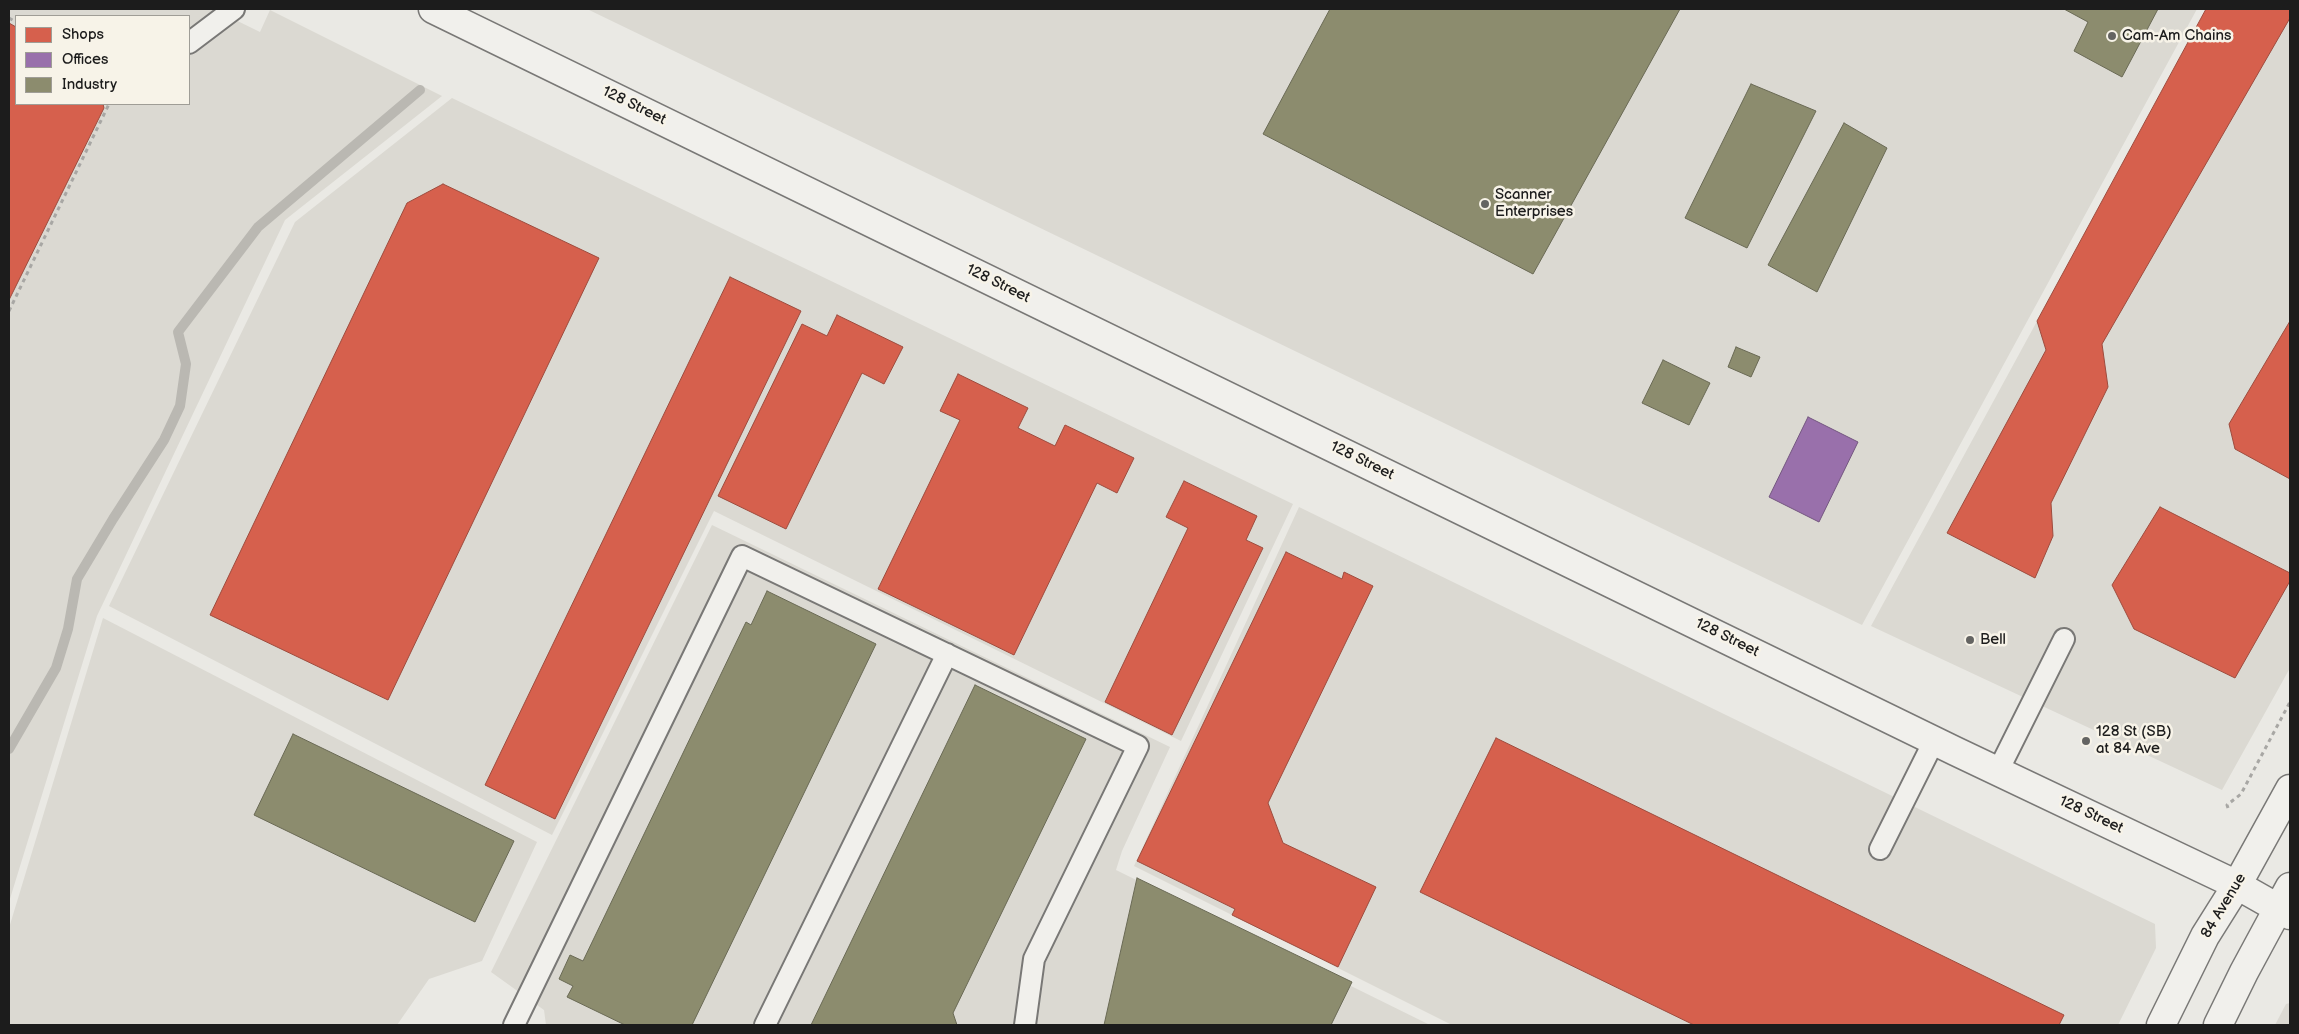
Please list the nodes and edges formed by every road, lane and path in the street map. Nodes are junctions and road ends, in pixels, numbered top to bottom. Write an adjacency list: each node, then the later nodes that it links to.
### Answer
1 (234, 9): 3 (lane)
2 (433, 9): 9 (main road, 128 Street)
3 (190, 42)
4 (109, 105): 5 (path)
5 (9, 311)
6 (2064, 639): 10 (lane)
7 (947, 654): 16 (lane); 17 (lane); 18 (lane)
8 (2290, 702): 12 (path)
9 (1934, 740): 10 (main road, 128 Street); 13 (lane)
10 (1998, 771): 14 (main road, 128 Street)
11 (2290, 789): 14 (main road, 84 Avenue)
12 (2228, 808)
13 (1880, 849)
14 (2237, 885): 15 (main road, 128 Street); 19 (main road, 84 Avenue)
15 (2286, 904): 20 (main road)
16 (514, 1025)
17 (765, 1025)
18 (1026, 1025)
19 (2161, 1025)
20 (2218, 1025)

